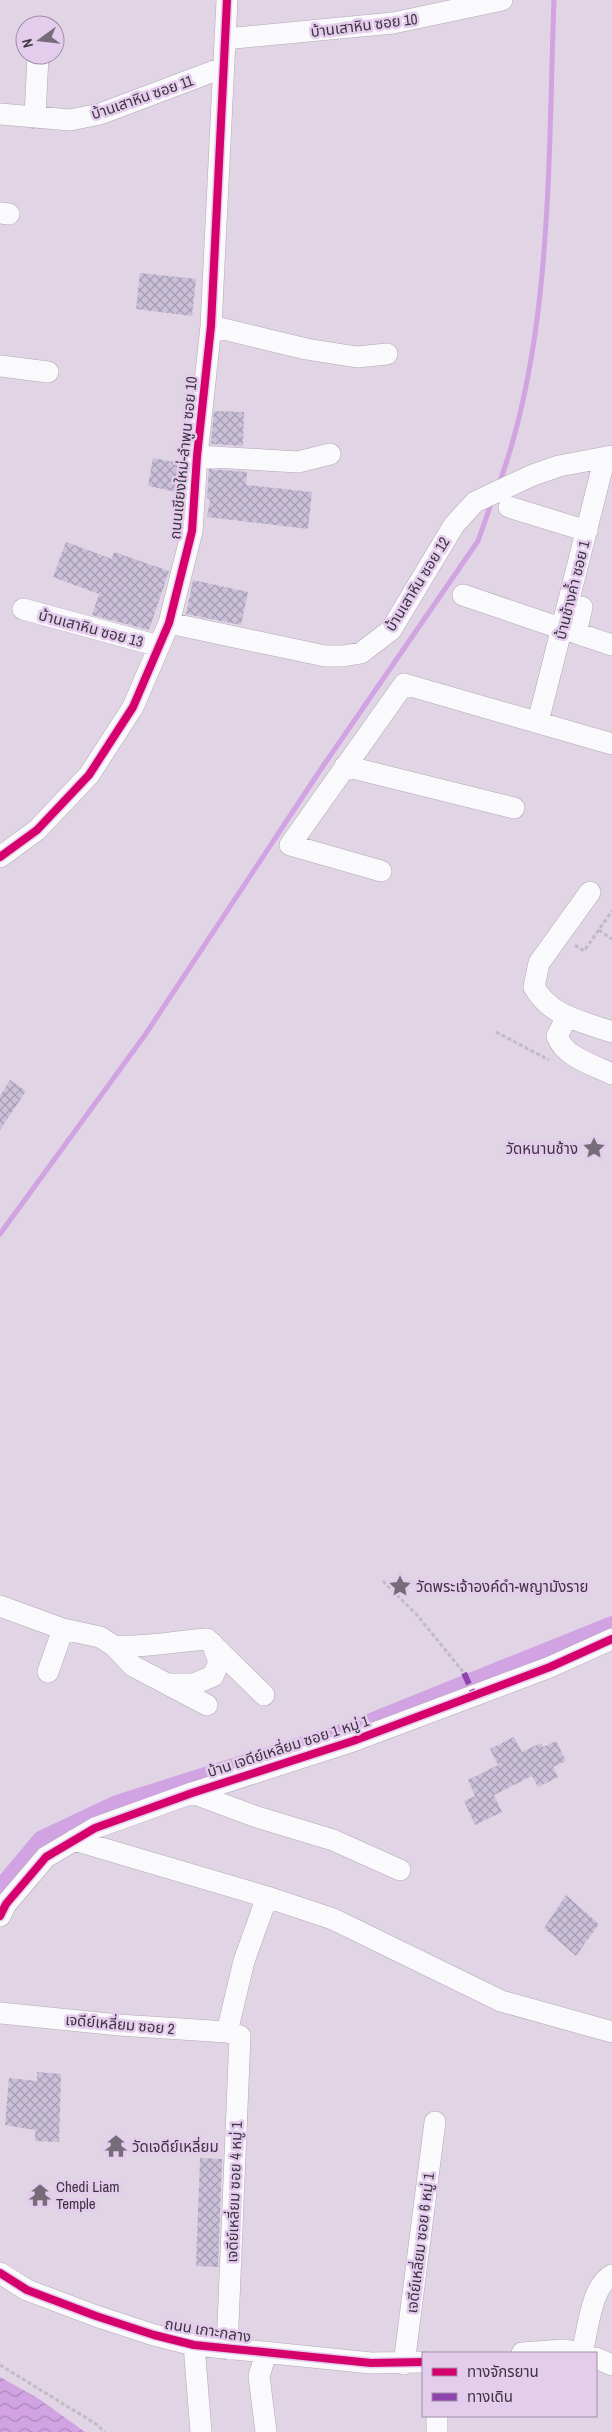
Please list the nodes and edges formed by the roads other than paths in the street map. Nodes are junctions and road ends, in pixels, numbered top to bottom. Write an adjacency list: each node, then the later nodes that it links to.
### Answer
1 (226, 0): 4 (street, ถนนเชียงใหม่-ลำพูน ซอย 10)
2 (502, 0): 3 (street, บ้านเสาหิน ซอย 10)
3 (438, 8): 4 (street, บ้านเสาหิน ซอย 10)
4 (225, 39): 6 (street, ถนนเชียงใหม่-ลำพูน ซอย 10)
5 (38, 65): 8 (street)
6 (222, 68): 8 (street, บ้านเสาหิน ซอย 11); 9 (street, ถนนเชียงใหม่-ลำพูน ซอย 10)
7 (0, 114): 8 (street, บ้านเสาหิน ซอย 11)
8 (35, 118)
9 (211, 326): 10 (street); 14 (street, ถนนเชียงใหม่-ลำพูน ซอย 10)
10 (388, 354)
11 (0, 366): 12 (street)
12 (48, 372)
13 (330, 454): 14 (street)
14 (197, 456): 21 (street, ถนนเชียงใหม่-ลำพูน ซอย 10)
15 (608, 456): 18 (street, บ้านช้างค้ำ ซอย 1); 21 (street, บ้านเสาหิน ซอย 12)
16 (612, 481): 23 (street)
17 (509, 507): 18 (street)
18 (587, 531): 22 (street, บ้านช้างค้ำ ซอย 1)
19 (463, 595): 22 (street)
20 (23, 609): 24 (street, บ้านเสาหิน ซอย 13)
21 (169, 623): 24 (street, ถนนเชียงใหม่-ลำพูน ซอย 10)
22 (563, 629): 25 (street, บ้านช้างค้ำ ซอย 1)
23 (612, 645)
24 (159, 646): 29 (street, ถนนเชียงใหม่-ลำพูน ซอย 10)
25 (538, 722): 26 (street); 27 (street)
26 (612, 744)
27 (345, 766): 28 (street); 30 (street)
28 (514, 808)
29 (0, 857)
30 (381, 871)
31 (590, 892): 32 (street)
32 (567, 1017): 33 (street); 34 (street)
33 (612, 1032)
34 (612, 1074)
35 (0, 1606): 36 (street)
36 (63, 1629): 39 (street); 40 (street)
37 (612, 1639): 44 (street, บ้าน เจดีย์เหลี่ยม ซอย 1 หมู่ 1)
38 (212, 1643): 39 (street); 41 (street); 42 (street)
39 (114, 1646): 41 (street)
40 (48, 1672)
41 (167, 1684): 43 (street)
42 (264, 1695)
43 (207, 1705)
44 (192, 1793): 45 (street, บ้าน เจดีย์เหลี่ยม ซอย 1 หมู่ 1); 46 (street)
45 (74, 1840): 47 (street); 48 (street, บ้าน เจดีย์เหลี่ยม ซอย 1 หมู่ 1)
46 (400, 1870)
47 (268, 1896): 50 (street); 51 (street, เจดีย์เหลี่ยม ซอย 4 หมู่ 1)
48 (0, 1916)
49 (0, 2013): 51 (street, เจดีย์เหลี่ยม ซอย 2)
50 (612, 2032)
51 (233, 2034): 56 (street, เจดีย์เหลี่ยม ซอย 4 หมู่ 1)
52 (435, 2122): 62 (street, เจดีย์เหลี่ยม ซอย 6 หมู่ 1)
53 (0, 2273): 55 (street, ถนน เกาะกลาง)
54 (612, 2275): 59 (street)
55 (194, 2344): 56 (street, ถนน เกาะกลาง); 65 (street)
56 (227, 2349): 60 (street, ถนน เกาะกลาง)
57 (536, 2352): 58 (street)
58 (576, 2352)
59 (583, 2352)
60 (266, 2353): 62 (street, ถนน เกาะกลาง); 66 (street)
61 (597, 2358): 63 (street)
62 (414, 2363)
63 (612, 2365)
64 (437, 2417): 67 (street)
65 (201, 2432)
66 (266, 2432)
67 (437, 2432)

